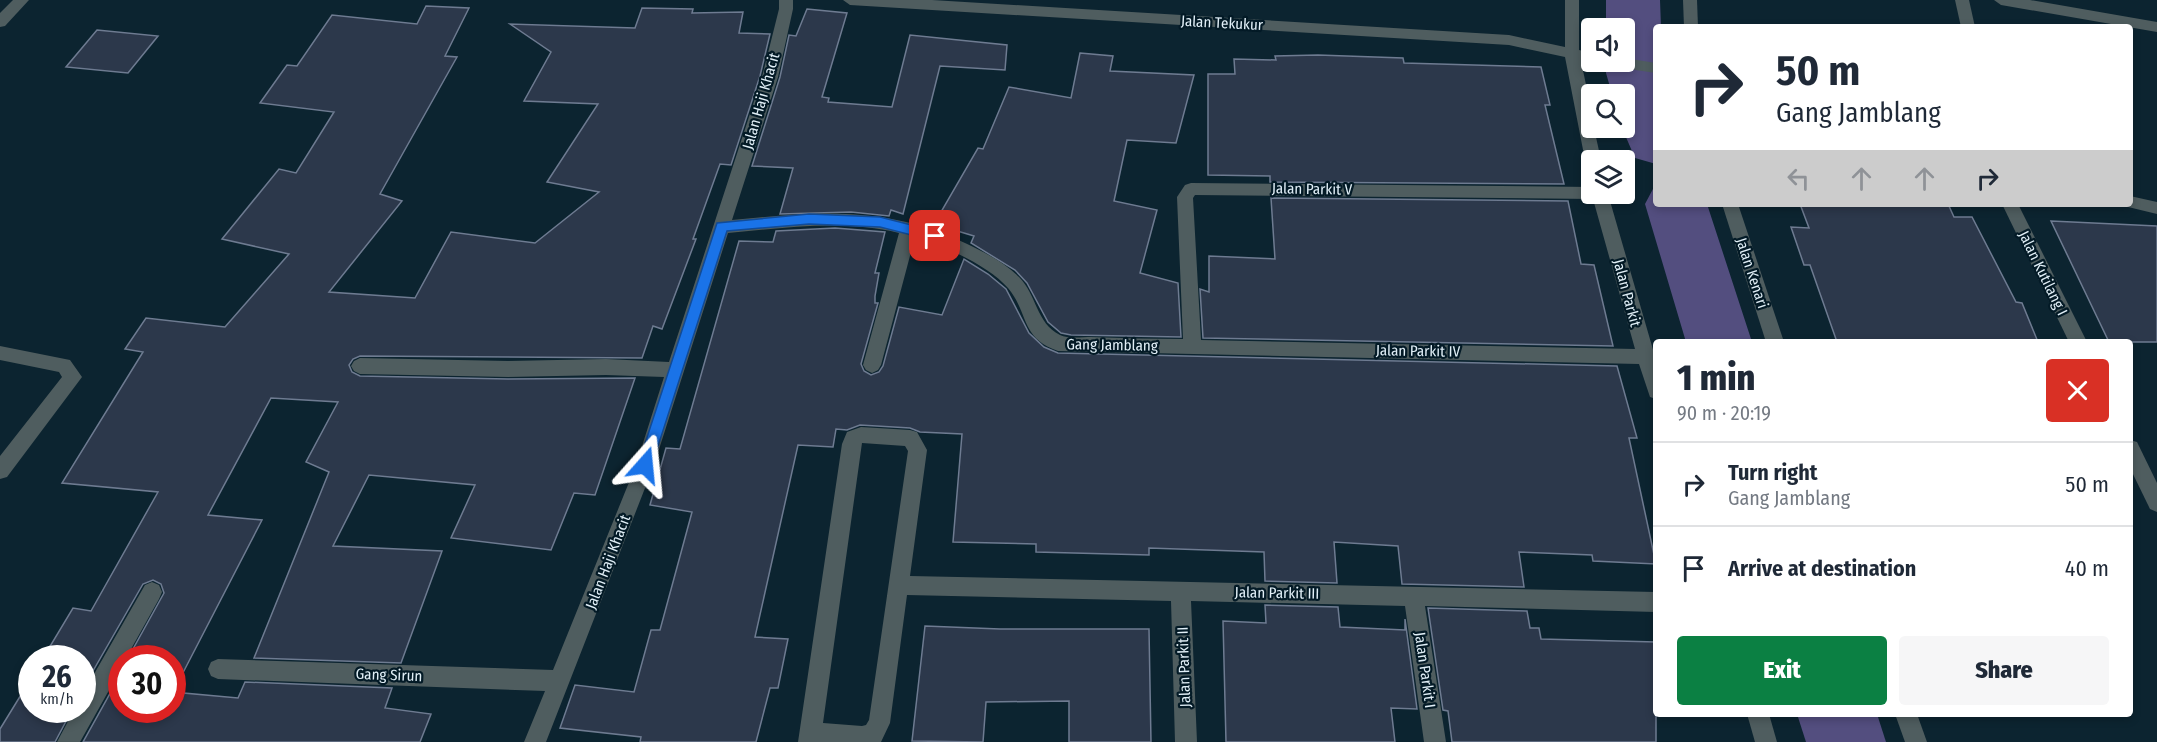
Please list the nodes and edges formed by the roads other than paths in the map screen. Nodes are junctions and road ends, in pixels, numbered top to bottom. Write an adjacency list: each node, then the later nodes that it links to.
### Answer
1 (22, 0): 8 (street)
2 (786, 0): 23 (street, Jalan Haji Khacit)
3 (850, 0): 12 (street, Jalan Tekukur)
4 (1572, 0): 12 (street)
5 (1690, 0): 9 (street)
6 (1962, 0): 10 (street)
7 (2001, 0): 11 (street)
8 (0, 22)
9 (1692, 24)
10 (1967, 24)
11 (2157, 27)
12 (1572, 54): 13 (street, Jalan Tekukur); 16 (street)
13 (1581, 56)
14 (1635, 65): 15 (street)
15 (1653, 68)
16 (1591, 150)
17 (1581, 193): 27 (street, Jalan Parkit V)
18 (2133, 203): 22 (street)
19 (1603, 204): 29 (street, Jalan Parkit)
20 (1731, 207): 25 (street, Jalan Kenari)
21 (2011, 207): 26 (street, Jalan Kutilang I)
22 (2157, 208)
23 (722, 226): 24 (street, Gang Jamblang); 32 (street, Jalan Haji Khacit)
24 (909, 229): 27 (street, Gang Jamblang); 30 (street)
25 (1774, 339)
26 (2077, 339)
27 (1192, 345): 29 (street, Jalan Parkit IV)
28 (0, 353): 35 (street)
29 (1644, 357): 33 (street, Jalan Parkit)
30 (872, 365)
31 (360, 366): 32 (street)
32 (675, 370): 43 (street, Jalan Haji Khacit)
33 (1653, 383)
34 (2133, 454): 36 (street)
35 (0, 471)
36 (2157, 503)
37 (899, 585): 38 (street, Jalan Parkit III); 46 (street); 46 (street)
38 (1181, 591): 40 (street, Jalan Parkit III); 49 (street, Jalan Parkit II)
39 (152, 592): 47 (street)
40 (1414, 597): 41 (street, Jalan Parkit III); 50 (street, Jalan Parkit I)
41 (1653, 602)
42 (218, 669): 43 (street, Gang Sirun)
43 (561, 681): 48 (street, Jalan Haji Khacit)
44 (1759, 717): 51 (street)
45 (1907, 717): 52 (street)
46 (810, 738)
47 (68, 742)
48 (535, 742)
49 (1186, 742)
50 (1435, 742)
51 (1766, 742)
52 (1916, 742)

